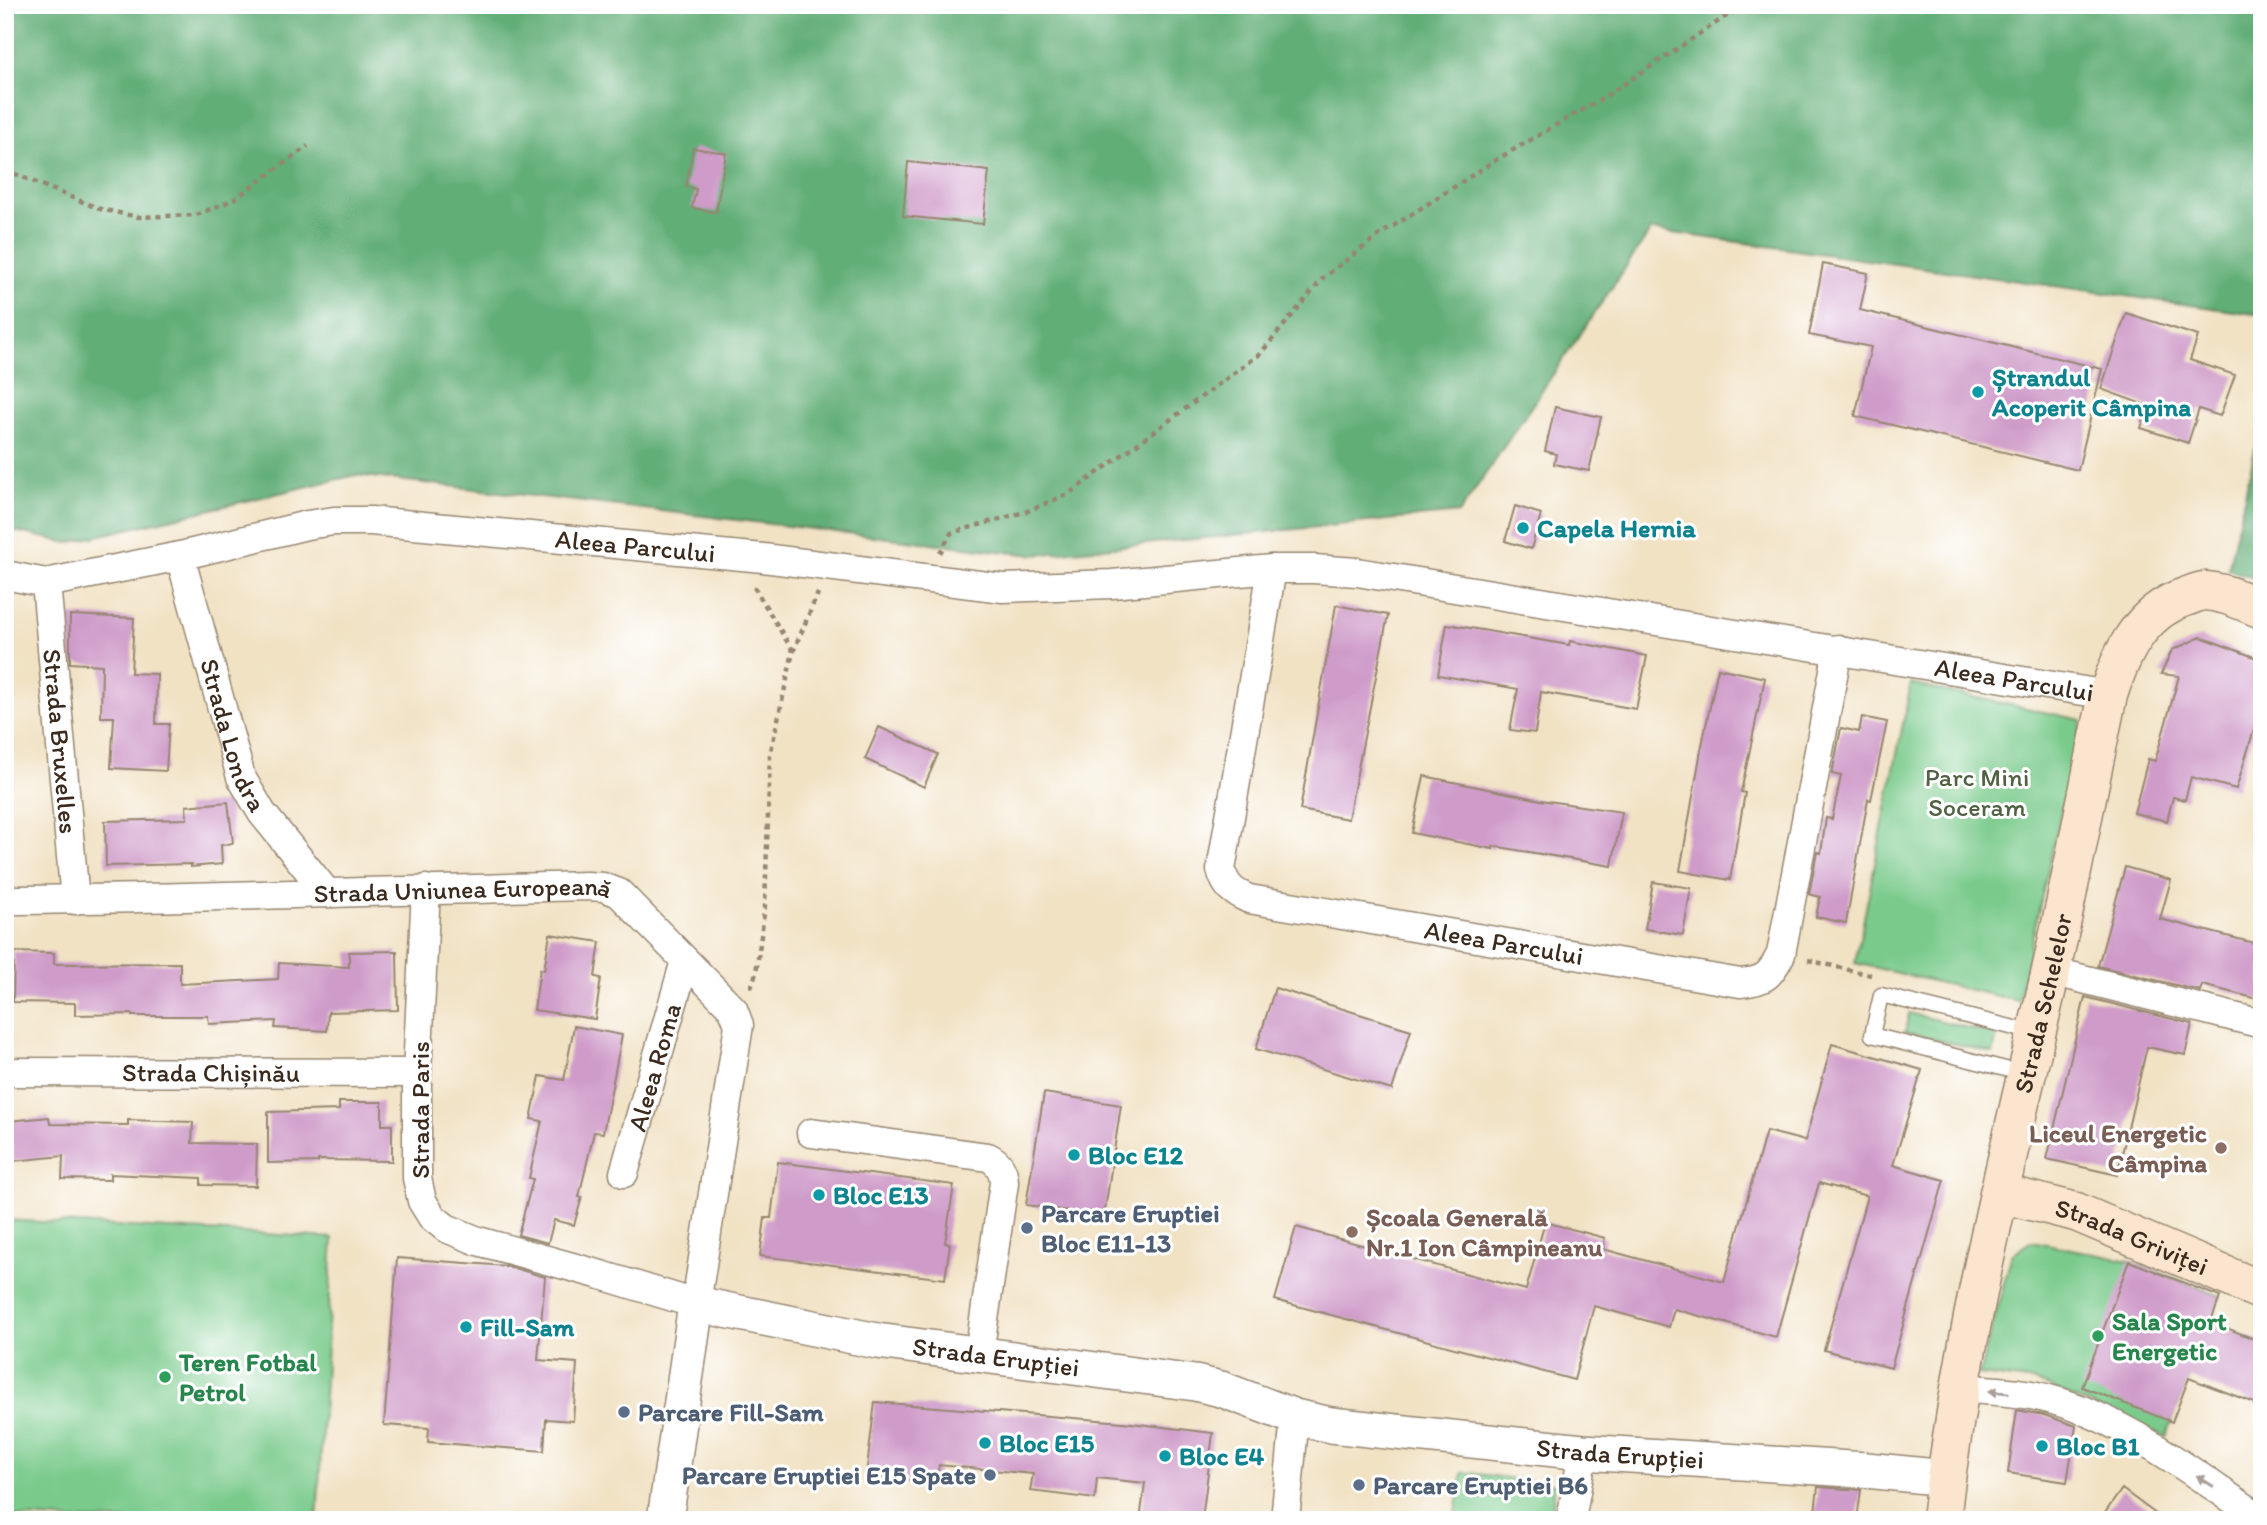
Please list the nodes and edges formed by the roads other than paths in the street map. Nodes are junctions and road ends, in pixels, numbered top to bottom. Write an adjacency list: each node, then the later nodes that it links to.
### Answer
1 (180, 556): 2 (street, Aleea Parcului); 4 (street, Aleea Parcului); 9 (street, Strada Londra)
2 (1272, 569): 6 (street, Aleea Parcului); 6 (street, Aleea Parcului)
3 (5, 575): 4 (street, Aleea Parcului)
4 (46, 583): 11 (street, Strada Bruxelles)
5 (2262, 609): 7 (main road, Strada Schelelor)
6 (1838, 649): 7 (street, Aleea Parcului)
7 (2108, 695): 13 (main road, Strada Schelelor)
8 (426, 889): 9 (street, Strada Uniunea Europeană); 12 (street, Strada Uniunea Europeană); 17 (street, Strada Paris)
9 (327, 893): 11 (street, Strada Uniunea Europeană)
10 (5, 900): 11 (street, Strada Uniunea Europeană)
11 (75, 900)
12 (685, 961): 20 (street, Aleea Roma); 23 (street, Strada Uniunea Europeană)
13 (2051, 971): 14 (street); 15 (main road, Strada Schelelor)
14 (2262, 1024)
15 (2036, 1033): 18 (main road, Strada Schelelor); 18 (lane)
16 (5, 1072): 17 (street, Strada Chișinău)
17 (417, 1073): 23 (street, Strada Paris)
18 (2027, 1075): 21 (main road, Strada Schelelor)
19 (811, 1133): 24 (street)
20 (624, 1173)
21 (1999, 1193): 22 (main road, Strada Griviței); 25 (main road, Strada Schelelor)
22 (2262, 1291)
23 (696, 1304): 24 (street, Strada Erupției); 31 (street)
24 (979, 1354): 26 (street, Strada Erupției)
25 (1959, 1388): 28 (main road, Strada Schelelor); 30 (street, one-way to 25)
26 (1295, 1417): 27 (street, Strada Erupției); 32 (street)
27 (1583, 1452): 28 (street, Strada Erupției); 29 (street)
28 (1946, 1478): 33 (main road, Strada Schelelor)
29 (1574, 1519)
30 (2262, 1519)
31 (665, 1520)
32 (1285, 1520)
33 (1941, 1520)

